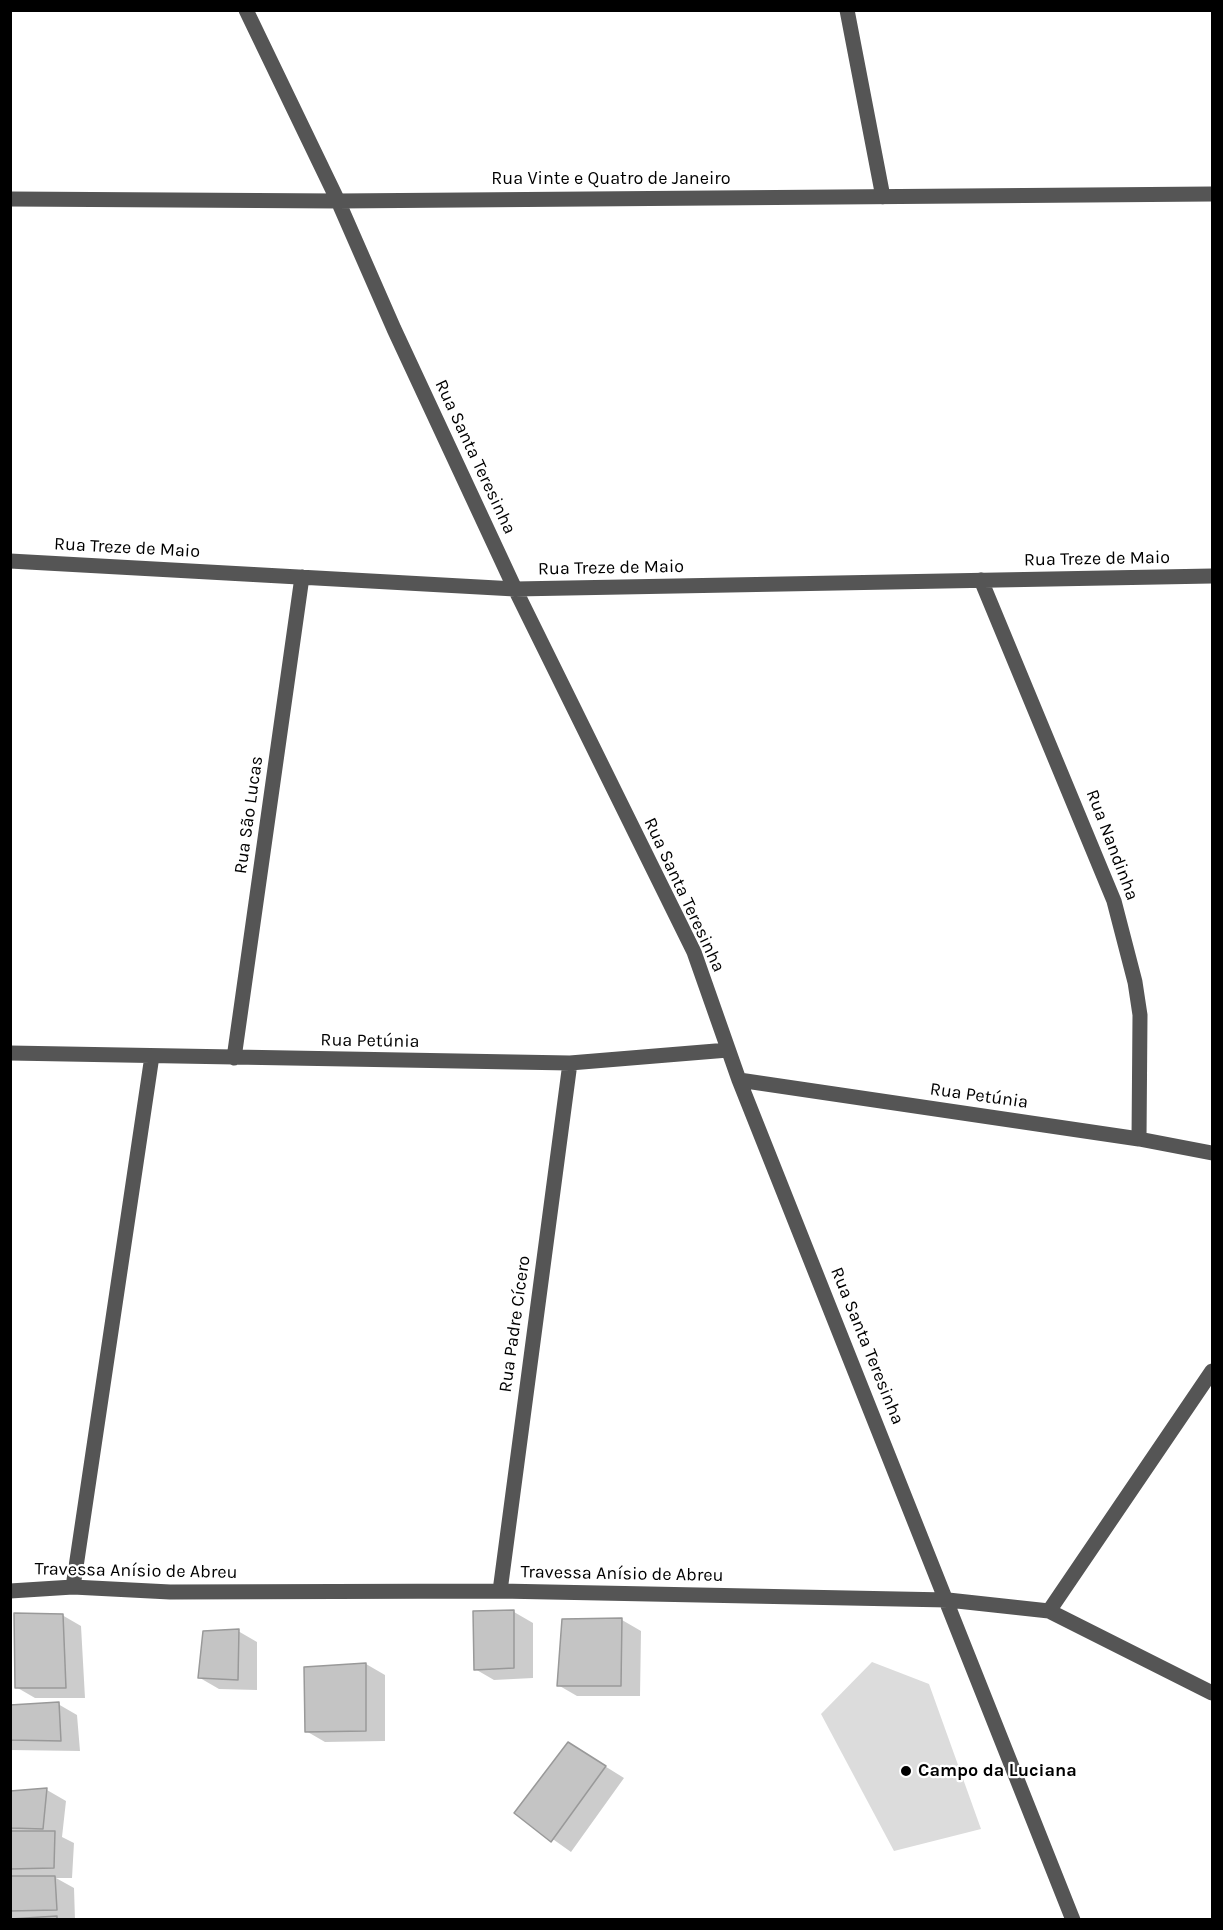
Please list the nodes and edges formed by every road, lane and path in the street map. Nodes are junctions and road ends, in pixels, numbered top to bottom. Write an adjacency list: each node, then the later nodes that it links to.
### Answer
1 (246, 10): 6 (street, Rua Santa Teresinha)
2 (847, 10): 4 (street)
3 (1212, 194): 4 (street, Rua Vinte e Quatro de Janeiro)
4 (883, 197): 6 (street, Rua Vinte e Quatro de Janeiro)
5 (10, 199): 6 (street, Rua Vinte e Quatro de Janeiro)
6 (338, 201): 11 (street, Rua Santa Teresinha)
7 (10, 561): 9 (street, Rua Treze de Maio)
8 (1212, 576): 10 (street, Rua Treze de Maio)
9 (302, 577): 11 (street, Rua Treze de Maio); 15 (street, Rua São Lucas)
10 (981, 580): 11 (street, Rua Treze de Maio); 18 (street, Rua Nandinha)
11 (515, 589): 12 (street, Rua Santa Teresinha)
12 (728, 1050): 16 (street, Rua Petúnia); 17 (street, Rua Santa Teresinha)
13 (10, 1053): 14 (street, Rua Petúnia)
14 (152, 1056): 15 (street, Rua Petúnia); 21 (street)
15 (234, 1058): 16 (street, Rua Petúnia)
16 (570, 1063): 23 (street, Rua Padre Cícero)
17 (739, 1080): 18 (street, Rua Petúnia); 24 (street, Rua Santa Teresinha)
18 (1139, 1139): 19 (street, Rua Petúnia)
19 (1212, 1154)
20 (1212, 1371): 25 (street)
21 (73, 1587): 22 (street, Travessa Anísio de Abreu); 23 (street, Travessa Anísio de Abreu)
22 (10, 1591)
23 (500, 1591): 24 (street, Travessa Anísio de Abreu)
24 (948, 1600): 25 (street, Travessa Anísio de Abreu); 27 (street, Rua Santa Teresinha)
25 (1049, 1611): 26 (street, Travessa Anísio de Abreu)
26 (1212, 1693)
27 (1073, 1920)

